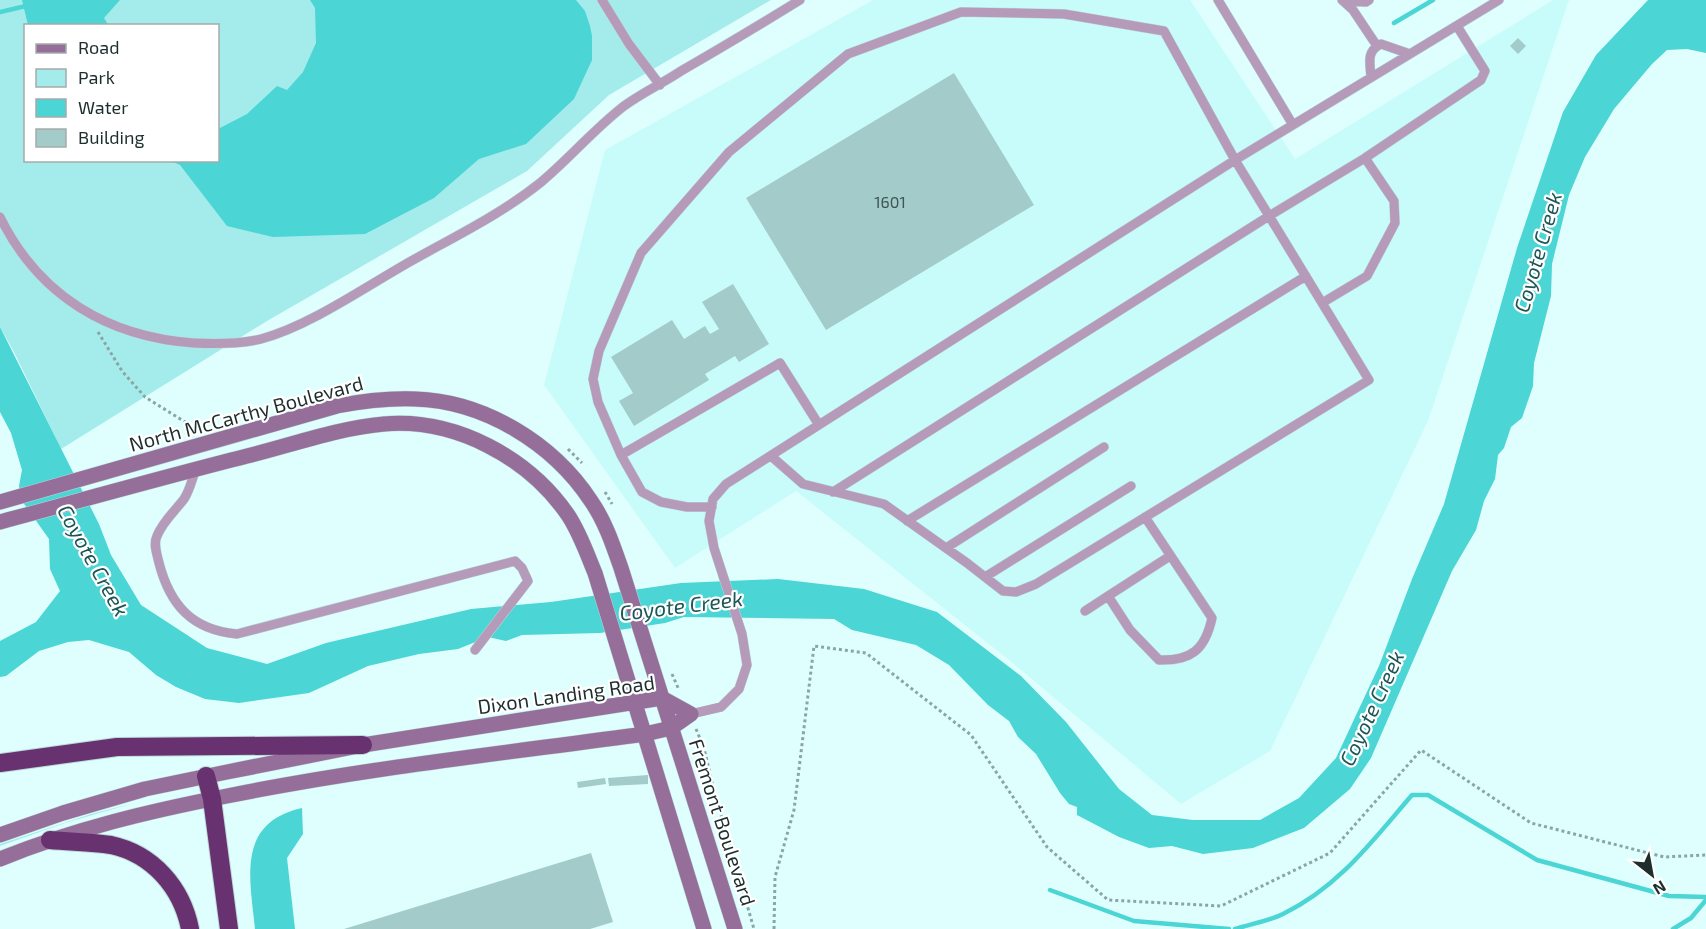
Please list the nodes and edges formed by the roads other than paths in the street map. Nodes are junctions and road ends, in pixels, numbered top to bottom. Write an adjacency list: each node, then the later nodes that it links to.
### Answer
1 (602, 0): 11 (lane)
2 (800, 0): 11 (lane)
3 (1218, 0): 12 (lane)
4 (1370, 0): 6 (lane)
5 (1499, 0): 7 (lane)
6 (1343, 1): 8 (lane)
7 (1457, 26): 9 (lane); 13 (lane)
8 (1377, 46): 9 (lane); 10 (lane)
9 (1410, 54): 10 (lane)
10 (1371, 77): 12 (lane)
11 (660, 85): 16 (lane)
12 (1293, 125): 14 (lane)
13 (1365, 158): 15 (lane); 18 (lane)
14 (1235, 160): 15 (lane); 20 (lane); 23 (lane)
15 (1269, 216): 17 (lane); 27 (lane)
16 (0, 217)
17 (1306, 276): 18 (lane); 31 (lane)
18 (1322, 303): 30 (lane)
19 (365, 400): 21 (main road); 28 (main road, North McCarthy Boulevard); 39 (main road, North McCarthy Boulevard)
20 (819, 425): 23 (lane); 24 (lane)
21 (368, 426): 25 (main road, North McCarthy Boulevard); 40 (main road, North McCarthy Boulevard)
22 (1104, 447): 33 (lane)
23 (621, 456): 29 (lane)
24 (771, 456): 27 (lane); 29 (lane)
25 (196, 469): 32 (main road, North McCarthy Boulevard); 38 (lane)
26 (1131, 486): 35 (lane)
27 (833, 492): 31 (lane)
28 (0, 502)
29 (711, 507): 41 (lane)
30 (1145, 517): 34 (lane); 35 (lane)
31 (907, 521): 33 (lane)
32 (0, 522)
33 (946, 548): 35 (lane)
34 (1170, 556): 36 (lane); 36 (lane)
35 (985, 577)
36 (1108, 596): 37 (lane)
37 (1085, 611)
38 (475, 650)
39 (662, 698): 40 (main road, Dixon Landing Road); 41 (main road, Dixon Landing Road); 42 (main road, North McCarthy Boulevard)
40 (635, 702): 43 (main road, North McCarthy Boulevard); 44 (main road, Dixon Landing Road)
41 (691, 714): 42 (main road)
42 (671, 728): 43 (main road); 54 (main road, Fremont Boulevard)
43 (645, 734): 47 (main road); 53 (main road)
44 (363, 745): 45 (highway); 46 (main road, Dixon Landing Road)
45 (0, 763)
46 (206, 776): 47 (highway); 48 (main road, Dixon Landing Road)
47 (212, 799): 49 (main road); 52 (highway)
48 (0, 835)
49 (50, 840): 50 (main road); 51 (highway)
50 (0, 859)
51 (190, 929)
52 (230, 929)
53 (704, 929)
54 (735, 929)

